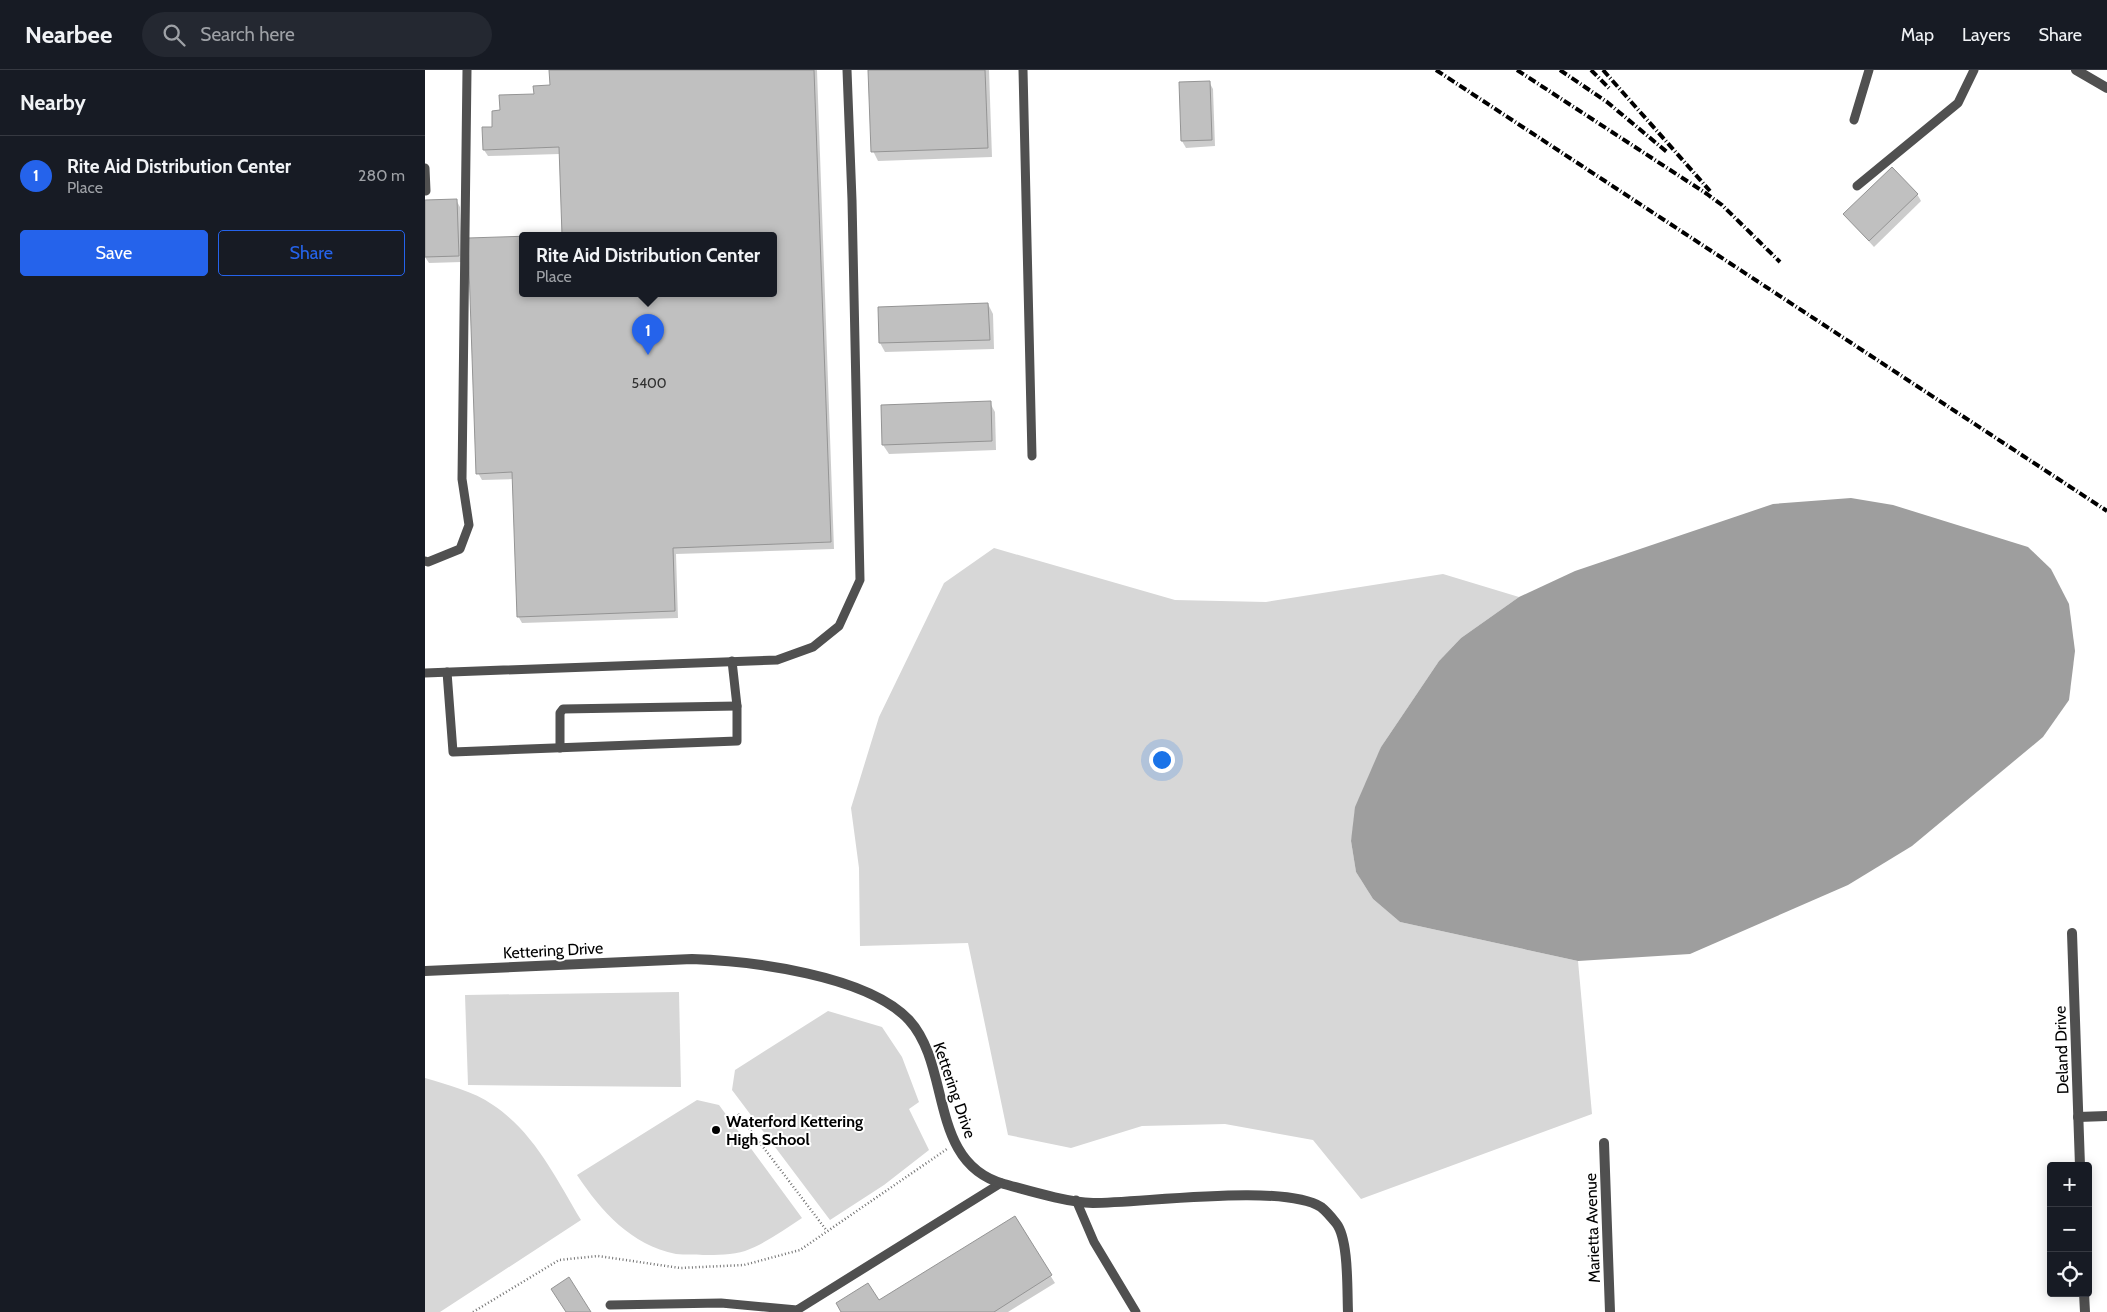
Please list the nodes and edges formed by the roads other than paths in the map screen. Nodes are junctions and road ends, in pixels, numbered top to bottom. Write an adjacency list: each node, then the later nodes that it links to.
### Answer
1 (467, 70): 13 (lane)
2 (847, 70): 14 (lane)
3 (1023, 70): 12 (lane)
4 (1869, 70): 8 (lane)
5 (1974, 70): 10 (lane)
6 (2076, 70): 7 (street)
7 (2107, 88)
8 (1854, 120)
9 (425, 168): 11 (lane)
10 (1857, 186)
11 (426, 191)
12 (1032, 456)
13 (425, 561)
14 (732, 661): 15 (lane); 17 (lane)
15 (447, 672): 16 (lane); 18 (lane)
16 (425, 673)
17 (737, 706): 18 (lane); 18 (lane)
18 (560, 748)
19 (2071, 934): 22 (street, Deland Drive)
20 (425, 971): 25 (street, Kettering Drive)
21 (2107, 1116): 22 (street)
22 (2078, 1117): 24 (street, Deland Drive)
23 (1604, 1142): 34 (street, Marietta Avenue)
24 (2080, 1162)
25 (1001, 1183): 26 (street, Kettering Drive); 29 (lane)
26 (1076, 1200): 32 (lane); 33 (street, Kettering Drive)
27 (2084, 1297): 35 (street)
28 (721, 1303): 29 (lane); 30 (lane); 31 (lane)
29 (797, 1311)
30 (614, 1312)
31 (707, 1312)
32 (1136, 1312)
33 (1348, 1312)
34 (1610, 1312)
35 (2085, 1312)

